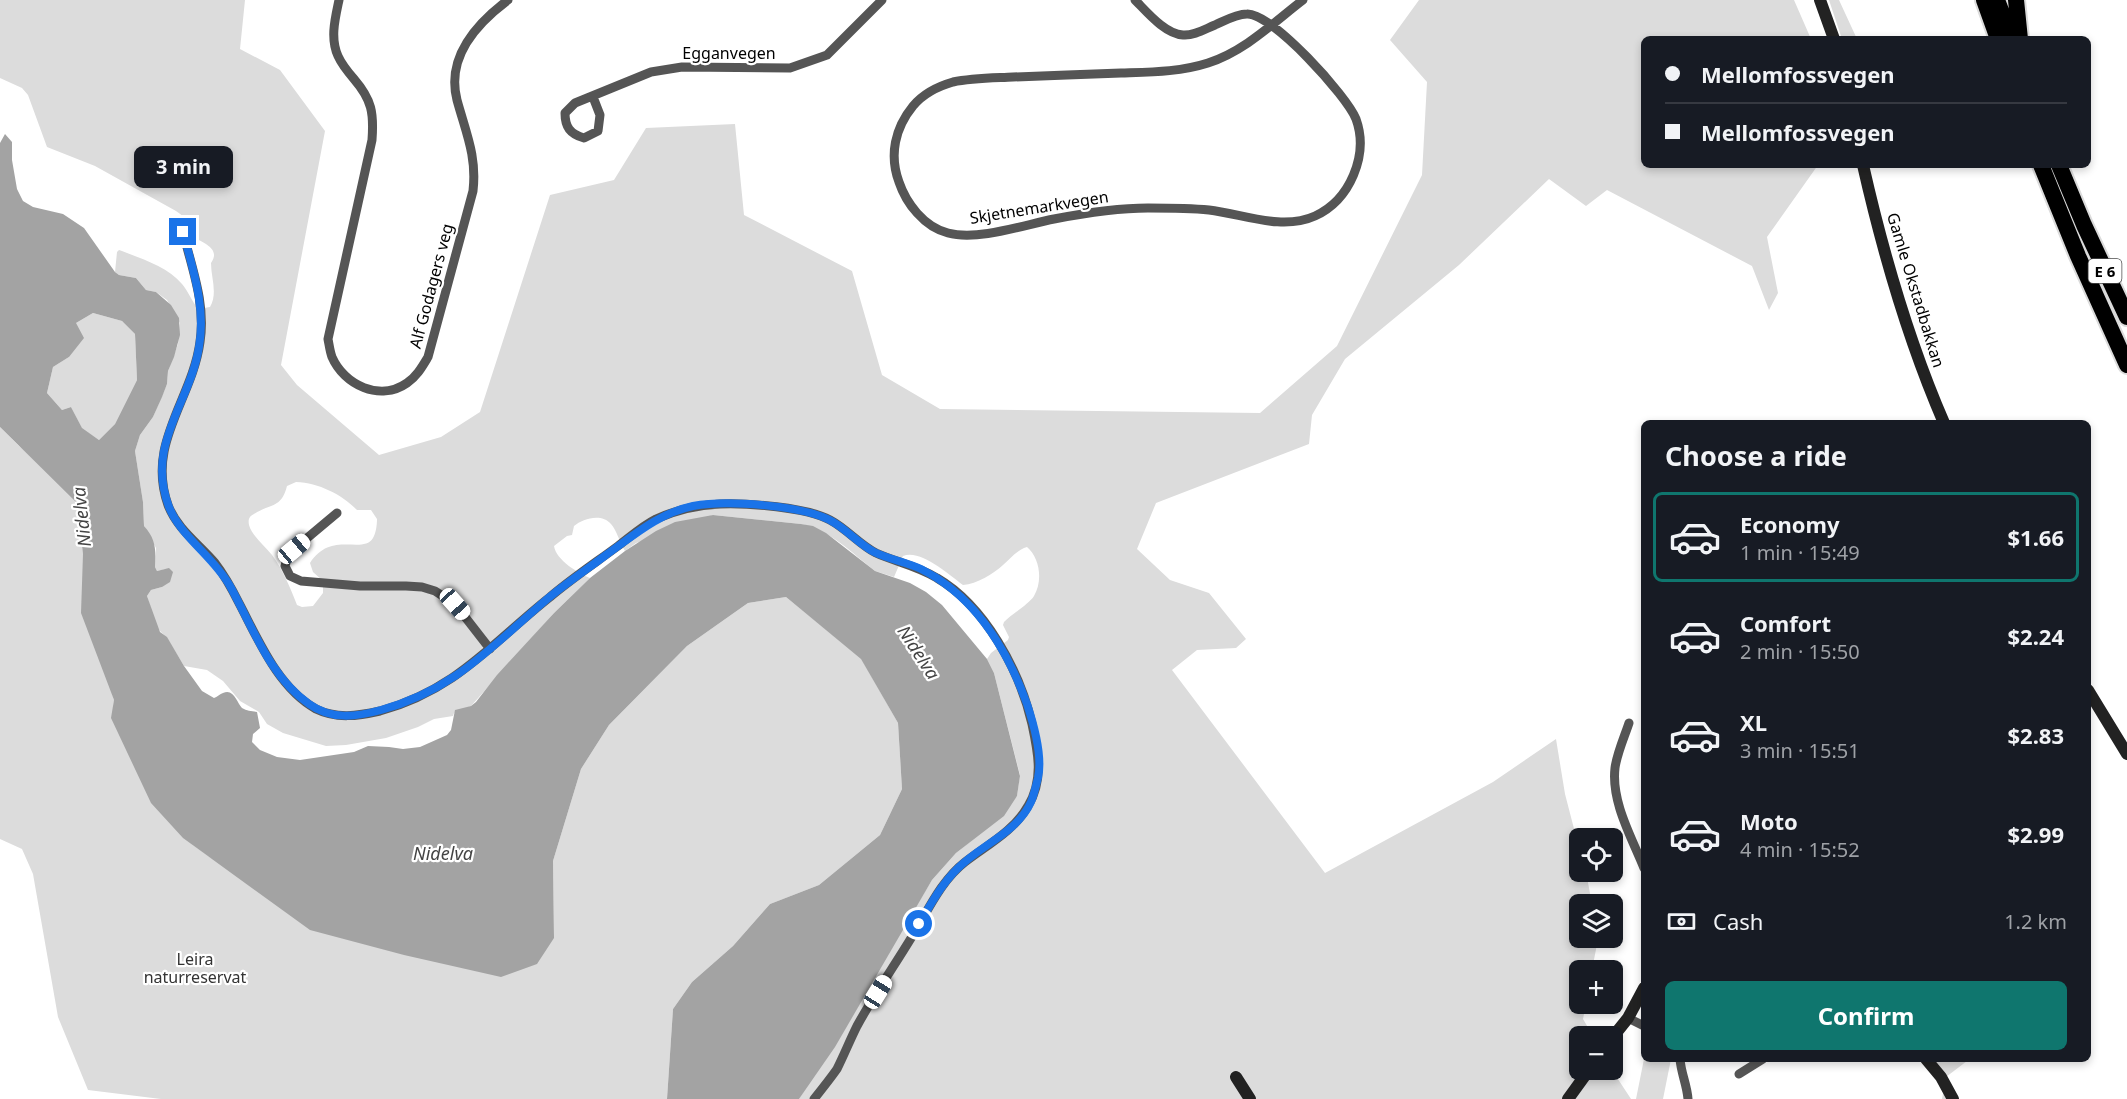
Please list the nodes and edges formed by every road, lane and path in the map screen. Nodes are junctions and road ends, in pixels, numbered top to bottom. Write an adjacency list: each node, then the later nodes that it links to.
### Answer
1 (339, 0): 2 (street, Alf Godagers veg)
2 (508, 0)
3 (882, 0): 16 (street, Egganvegen)
4 (1135, 0): 11 (street)
5 (1303, 0): 11 (street, Skjetnemarkvegen)
6 (1820, 0): 12 (main road)
7 (1973, 0): 13 (highway)
8 (1984, 0): 13 (highway)
9 (1997, 0): 14 (highway)
10 (2016, 0): 15 (highway)
11 (1271, 25): 11 (street, Skjetnemarkvegen)
12 (1833, 36)
13 (1996, 36)
14 (2011, 36)
15 (2020, 36)
16 (593, 97): 16 (street, Egganvegen)
17 (1864, 168): 23 (main road, Gamle Okstadbakkan)
18 (2042, 168): 22 (highway, E 6)
19 (2060, 168): 21 (highway, E 6)
20 (183, 232): 25 (street)
21 (2127, 317)
22 (2127, 364)
23 (1943, 420)
24 (337, 513): 25 (street)
25 (490, 649): 40 (street)
26 (2091, 695): 28 (main road)
27 (1629, 723): 29 (street)
28 (2127, 754)
29 (1641, 860)
30 (1641, 994): 31 (main road)
31 (1628, 1018): 32 (street); 33 (main road)
32 (1641, 1024)
33 (1622, 1026)
34 (1680, 1062): 43 (street)
35 (1758, 1062): 37 (street)
36 (1928, 1062): 44 (main road)
37 (1739, 1074)
38 (1236, 1077): 41 (main road)
39 (1582, 1080): 42 (main road)
40 (814, 1099)
41 (1250, 1099)
42 (1568, 1099)
43 (1688, 1099)
44 (1953, 1099)

